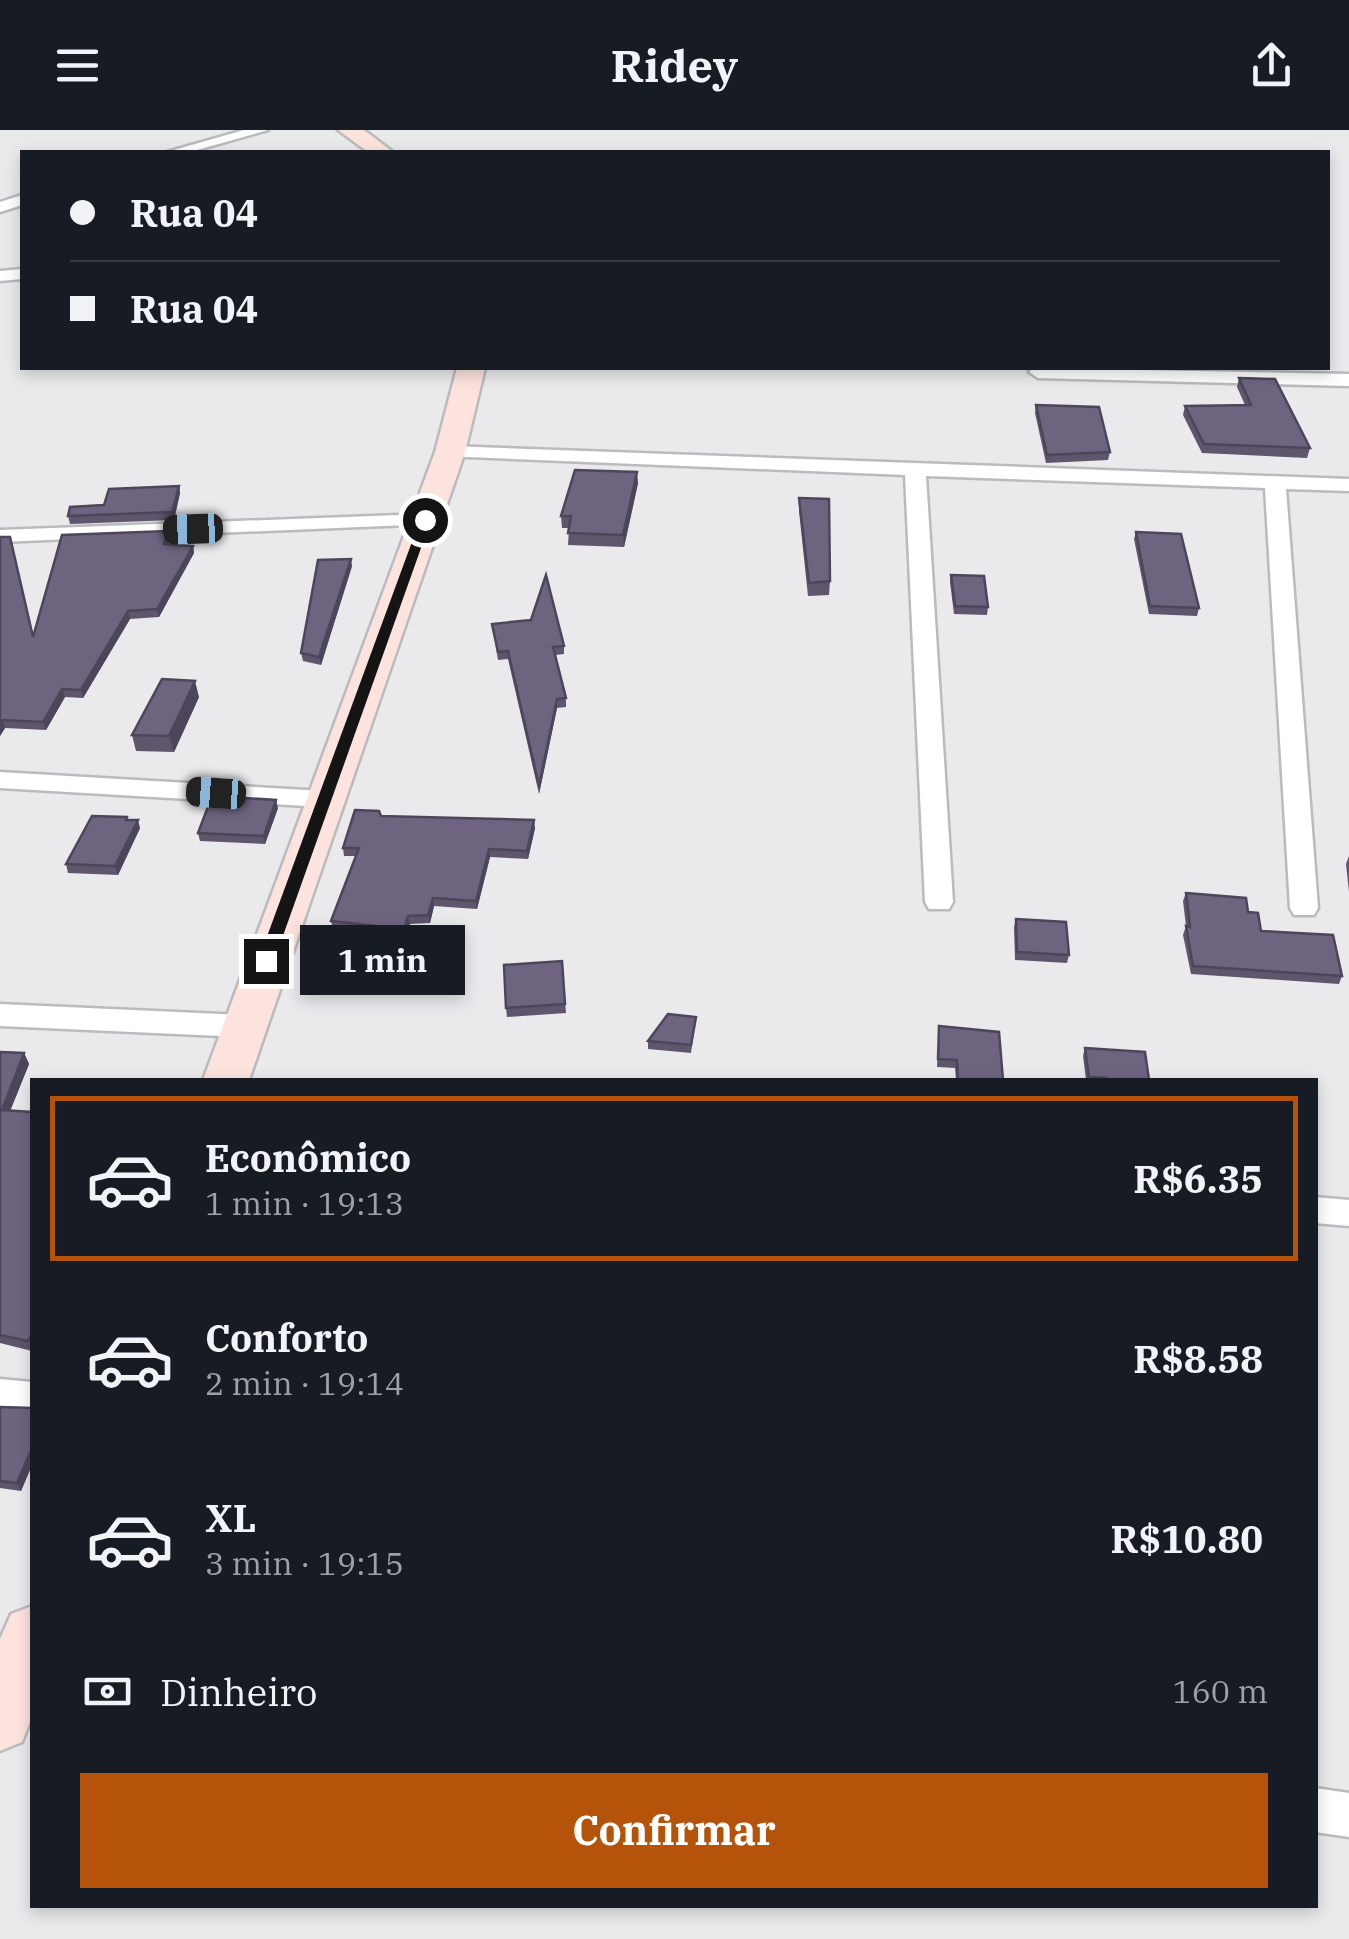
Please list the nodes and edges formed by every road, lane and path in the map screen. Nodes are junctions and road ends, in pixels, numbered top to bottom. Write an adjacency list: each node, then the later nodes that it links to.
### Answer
1 (194, 130): 4 (street)
2 (260, 130): 4 (street)
3 (349, 130): 7 (street)
4 (217, 139): 5 (street); 6 (street)
5 (181, 150)
6 (228, 150)
7 (379, 150)
8 (470, 370): 11 (street)
9 (1038, 372): 10 (street)
10 (1349, 380)
11 (450, 452): 12 (street); 15 (street)
12 (915, 469): 13 (street); 19 (street)
13 (1275, 482): 14 (street); 20 (street)
14 (1349, 485)
15 (425, 520): 16 (street); 18 (street)
16 (0, 536)
17 (0, 780): 18 (street)
18 (324, 799): 22 (street)
19 (939, 902)
20 (1304, 908)
21 (0, 1015): 22 (street)
22 (243, 1026): 23 (street)
23 (227, 1078)
24 (1318, 1210): 25 (street)
25 (1349, 1213)
26 (0, 1396): 27 (street)
27 (30, 1398)
28 (30, 1640): 29 (street)
29 (0, 1720)
30 (1318, 1810): 31 (street)
31 (1349, 1814)

